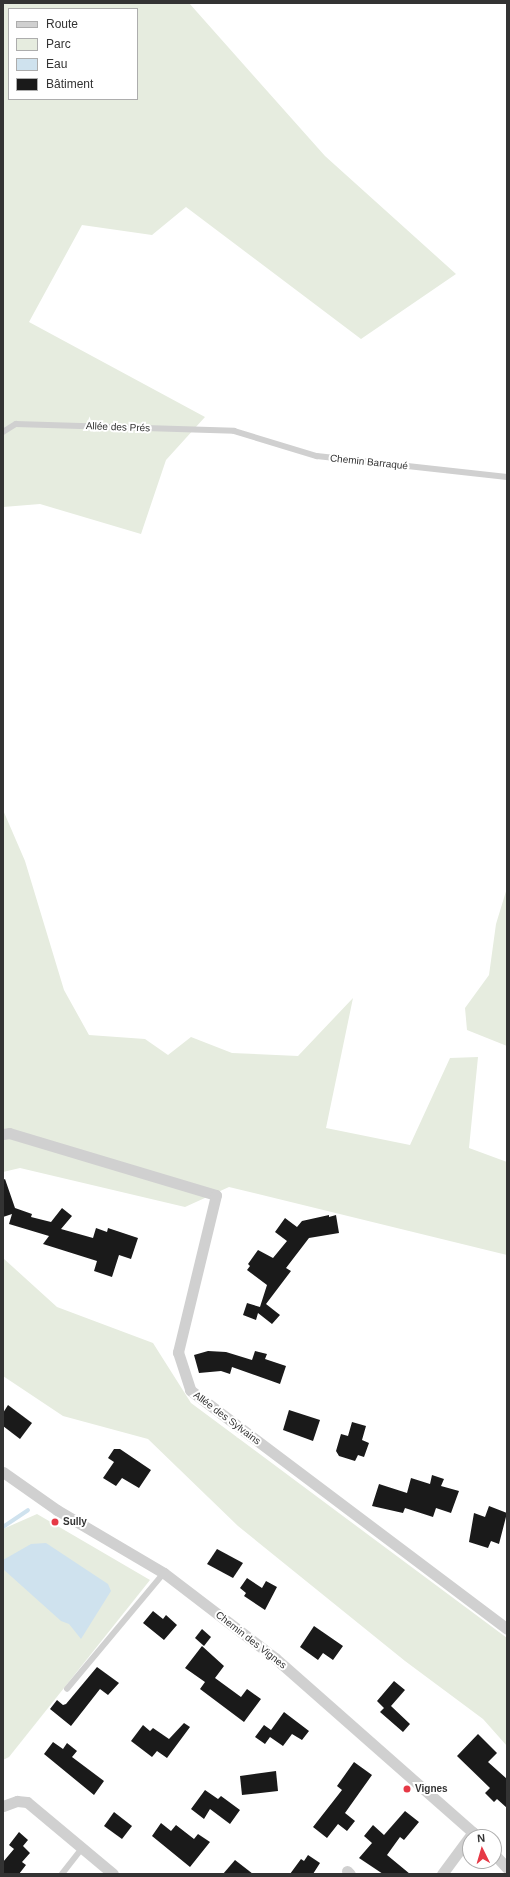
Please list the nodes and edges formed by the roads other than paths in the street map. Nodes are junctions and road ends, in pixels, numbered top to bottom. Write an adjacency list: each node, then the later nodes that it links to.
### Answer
1 (234, 431): 2 (lane, Allée des Prés); 3 (lane, Chemin Barraqué)
2 (3, 432)
3 (507, 477)
4 (3, 1134): 7 (street, Allée des Sylvains)
5 (3, 1472): 6 (street, Chemin des Vignes)
6 (164, 1573): 8 (lane); 10 (street, Chemin des Vignes)
7 (507, 1629)
8 (67, 1690)
9 (3, 1806): 11 (street)
10 (470, 1829)
11 (82, 1848): 13 (lane); 14 (street)
12 (462, 1850): 15 (street)
13 (62, 1874)
14 (113, 1874)
15 (442, 1874)

